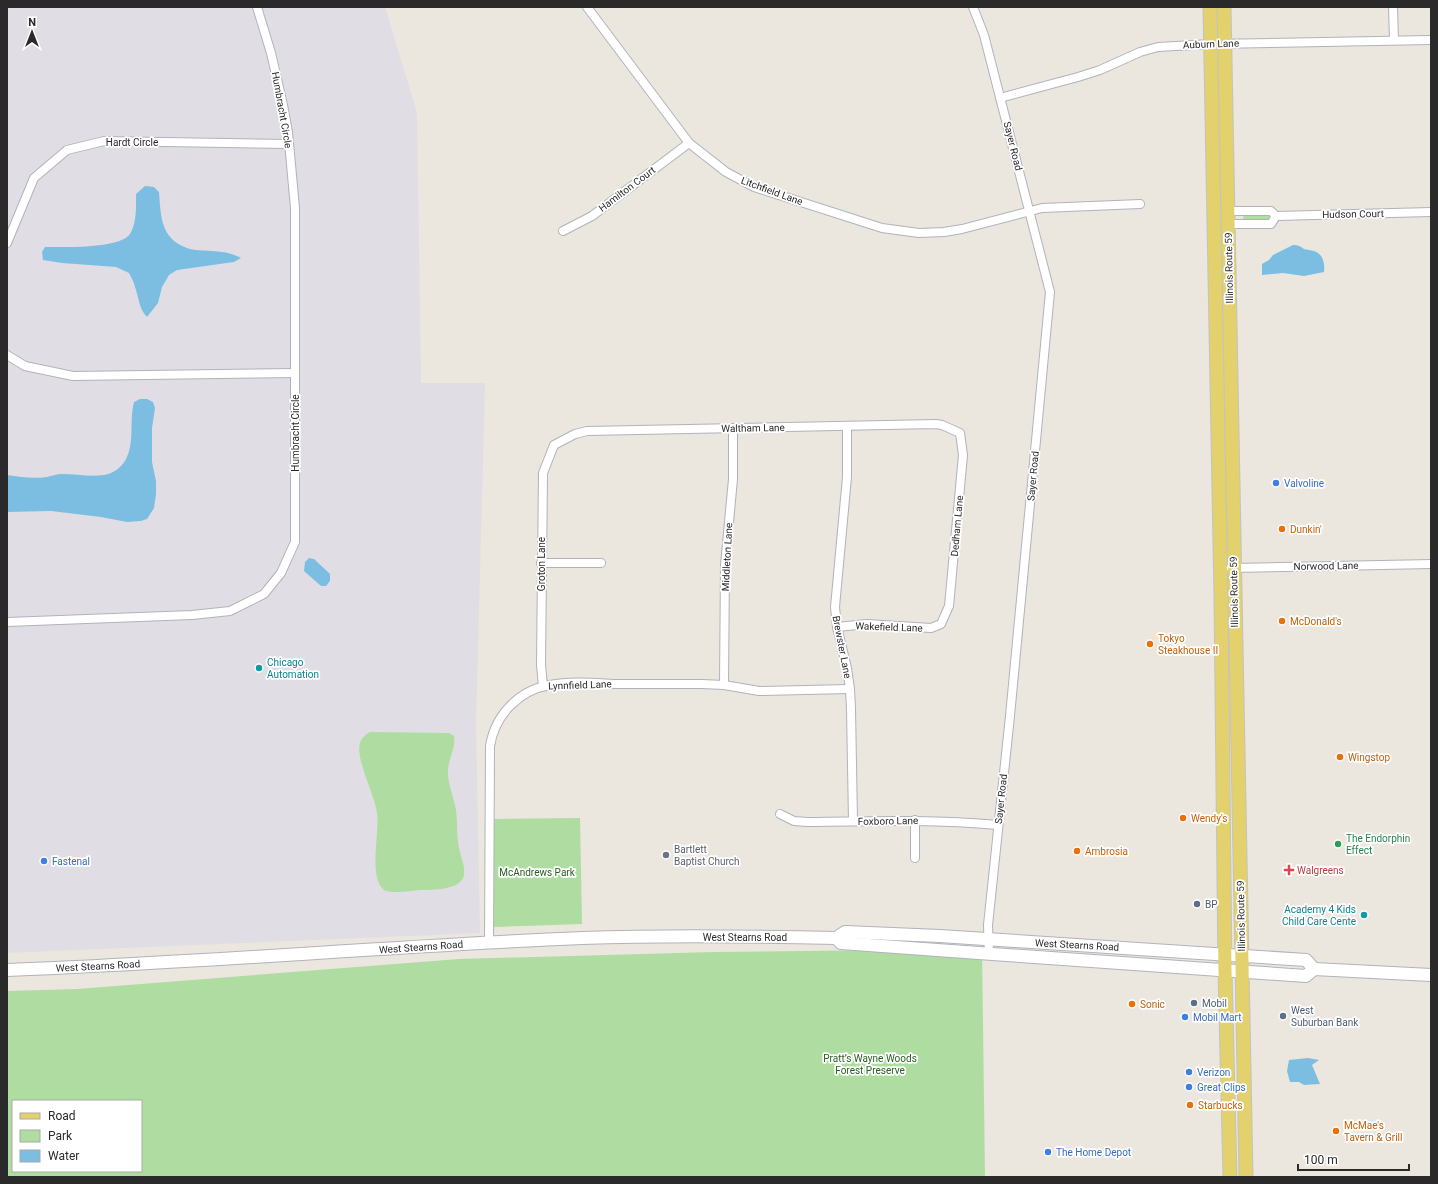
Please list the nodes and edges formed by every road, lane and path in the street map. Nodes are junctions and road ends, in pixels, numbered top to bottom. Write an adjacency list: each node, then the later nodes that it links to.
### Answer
1 (257, 7): 13 (street, Humbracht Circle)
2 (587, 7): 12 (street, Litchfield Lane)
3 (973, 7): 11 (street, Sayer Road)
4 (1210, 7): 9 (main road, Illinois Route 59)
5 (1224, 7): 10 (main road, Illinois Route 59)
6 (1393, 7): 7 (street)
7 (1394, 40): 8 (street, Auburn Lane); 10 (street, Auburn Lane)
8 (1431, 40)
9 (1211, 44): 10 (street, Auburn Lane); 11 (street, Auburn Lane); 31 (main road, Illinois Route 59)
10 (1225, 44): 16 (main road, Illinois Route 59)
11 (1000, 98): 15 (street, Sayer Road)
12 (689, 143): 15 (street, Litchfield Lane); 20 (street, Hamilton Court)
13 (289, 144): 21 (street, Hardt Circle); 23 (street, Humbracht Circle)
14 (1140, 204): 15 (street, Litchfield Lane)
15 (1029, 211): 42 (street, Sayer Road)
16 (1228, 211): 18 (street, Hudson Court); 19 (main road, Illinois Route 59)
17 (1431, 212): 18 (street, Hudson Court)
18 (1276, 216): 19 (street, Hudson Court)
19 (1228, 224): 32 (main road, Illinois Route 59)
20 (563, 231)
21 (7, 243)
22 (7, 355): 23 (street)
23 (295, 373): 33 (street, Humbracht Circle)
24 (847, 426): 25 (street, Waltham Lane); 26 (street, Waltham Lane); 35 (street, Brewster Lane)
25 (733, 428): 27 (street, Waltham Lane); 36 (street, Middleton Lane)
26 (954, 430): 34 (street, Dedham Lane)
27 (554, 445): 28 (street, Groton Lane)
28 (541, 563): 29 (street); 37 (street, Groton Lane)
29 (601, 563)
30 (1431, 564): 32 (street, Norwood Lane)
31 (1220, 568): 32 (street, Norwood Lane); 47 (main road, Illinois Route 59)
32 (1234, 568): 49 (main road, Illinois Route 59)
33 (7, 622)
34 (942, 624): 35 (street, Wakefield Lane)
35 (836, 627): 38 (street, Brewster Lane)
36 (724, 685): 37 (street, Lynnfield Lane); 38 (street, Lynnfield Lane)
37 (543, 686): 46 (street, Lynnfield Lane)
38 (850, 689): 41 (street, Brewster Lane)
39 (780, 814): 41 (street, Foxboro Lane)
40 (915, 820): 41 (street, Foxboro Lane); 42 (street, Foxboro Lane); 43 (street)
41 (853, 821)
42 (998, 825): 45 (street, Sayer Road)
43 (914, 858)
44 (836, 938): 45 (main road, West Stearns Road); 46 (main road, West Stearns Road); 48 (main road, West Stearns Road)
45 (988, 939): 47 (main road, West Stearns Road); 48 (street, Sayer Road)
46 (489, 943): 51 (main road, West Stearns Road)
47 (1224, 954): 49 (main road, West Stearns Road); 52 (main road, Illinois Route 59)
48 (989, 955): 52 (main road, West Stearns Road)
49 (1242, 955): 50 (main road, West Stearns Road); 53 (main road, Illinois Route 59)
50 (1314, 969): 53 (main road, West Stearns Road); 54 (main road, West Stearns Road)
51 (7, 970)
52 (1225, 971): 53 (main road, West Stearns Road); 55 (main road, Illinois Route 59)
53 (1242, 972): 56 (main road, Illinois Route 59)
54 (1431, 975)
55 (1230, 1177)
56 (1246, 1177)

